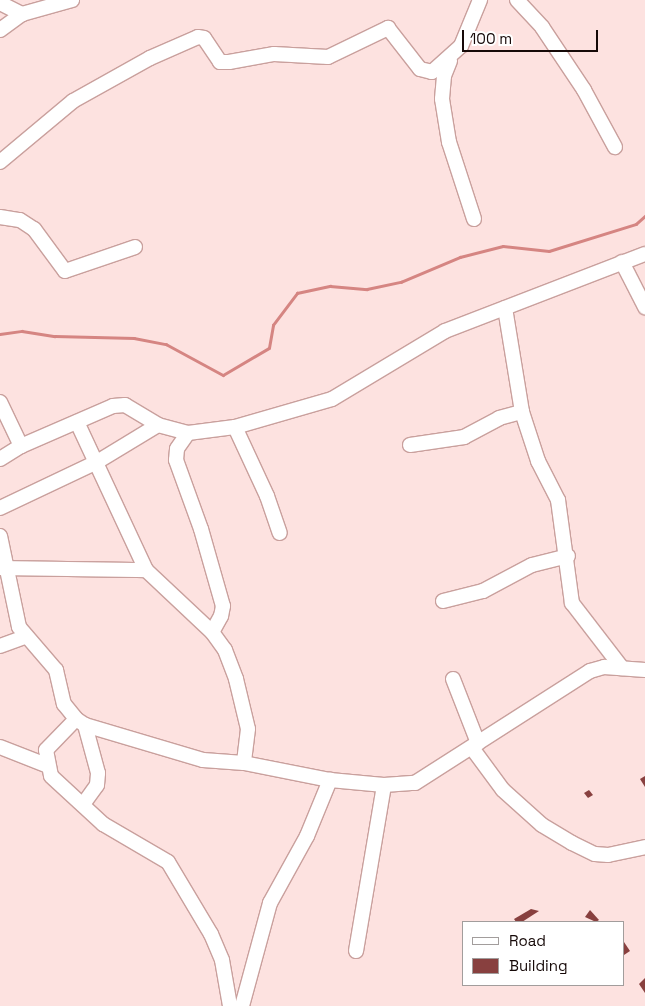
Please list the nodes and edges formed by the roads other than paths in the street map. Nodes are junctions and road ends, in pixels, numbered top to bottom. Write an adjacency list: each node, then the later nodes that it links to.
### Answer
1 (72, 0): 5 (street)
2 (480, 0): 7 (street)
3 (518, 0): 8 (street)
4 (0, 2): 5 (street)
5 (22, 14): 6 (street)
6 (0, 30)
7 (451, 58): 9 (street); 11 (street)
8 (615, 147)
9 (0, 162)
10 (0, 218): 12 (street)
11 (474, 219)
12 (135, 247)
13 (645, 254): 14 (street)
14 (622, 262): 15 (street); 16 (street)
15 (645, 306)
16 (505, 308): 18 (street); 21 (street)
17 (0, 402): 24 (street)
18 (522, 412): 23 (street); 30 (street)
19 (77, 422): 20 (street); 24 (street); 26 (street)
20 (158, 425): 22 (street); 26 (street)
21 (235, 427): 22 (street); 28 (street)
22 (188, 433): 34 (street)
23 (410, 445)
24 (21, 446): 25 (street)
25 (0, 459)
26 (97, 462): 27 (street); 32 (street)
27 (0, 508)
28 (280, 533)
29 (0, 536): 31 (street)
30 (568, 556): 33 (street); 37 (street)
31 (4, 568): 32 (street); 35 (street)
32 (146, 570): 34 (street)
33 (443, 601)
34 (212, 632): 43 (street)
35 (25, 637): 36 (street); 40 (street)
36 (0, 646)
37 (622, 668): 38 (street); 41 (street)
38 (645, 670)
39 (453, 679): 41 (street)
40 (81, 722): 43 (street); 44 (street); 47 (street)
41 (475, 745): 46 (street); 48 (street)
42 (0, 747): 44 (street)
43 (244, 763): 45 (street)
44 (46, 765): 47 (street)
45 (330, 780): 46 (street); 51 (street)
46 (384, 785): 49 (street)
47 (84, 803): 50 (street)
48 (645, 847)
49 (356, 951)
50 (230, 1006)
51 (242, 1006)

